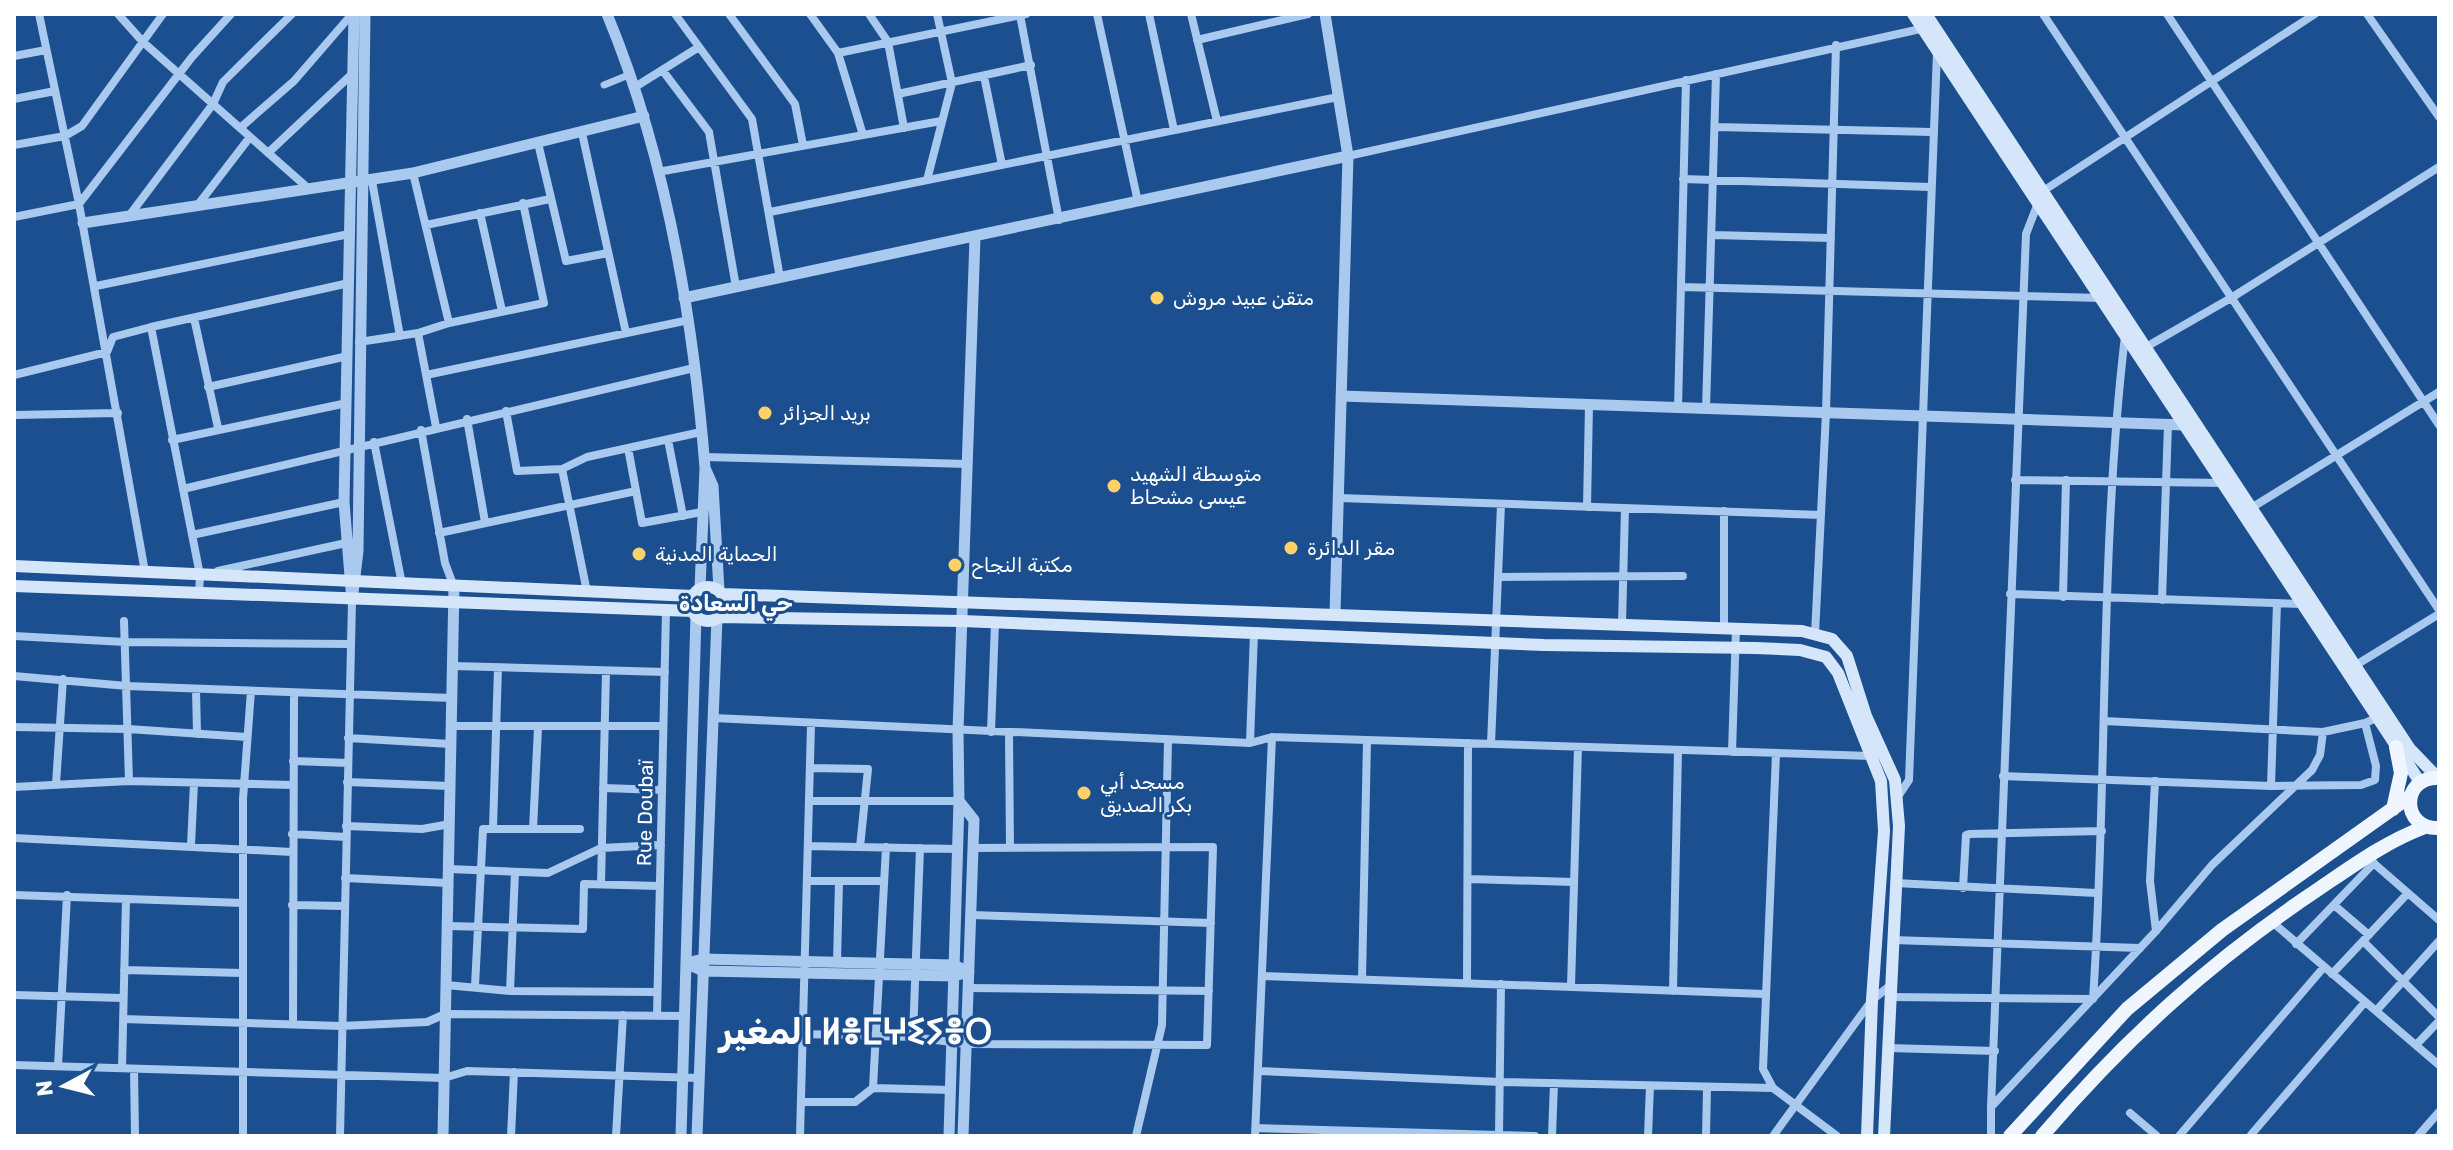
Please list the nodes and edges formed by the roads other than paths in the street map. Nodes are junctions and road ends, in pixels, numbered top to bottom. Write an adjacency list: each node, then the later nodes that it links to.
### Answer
1 (39, 14): 34 (street)
2 (118, 14): 29 (street)
3 (163, 14): 29 (street)
4 (231, 14): 39 (street)
5 (292, 14): 53 (street)
6 (353, 14): 40 (street); 59 (street)
7 (365, 14): 85 (street)
8 (607, 14): 41 (street)
9 (675, 14): 33 (street)
10 (729, 14): 72 (street)
11 (810, 14): 35 (street)
12 (869, 14): 30 (street)
13 (937, 14): 27 (street)
14 (1097, 14): 69 (street)
15 (1149, 14): 61 (street)
16 (1191, 14): 28 (street)
17 (1308, 14): 28 (street)
18 (1325, 14): 51 (street)
19 (1913, 14): 26 (main road)
20 (1926, 14): 26 (main road)
21 (2043, 14): 68 (street)
22 (2167, 14): 45 (street)
23 (2315, 14): 45 (street)
24 (2367, 14): 55 (street)
25 (1023, 15): 27 (street); 37 (street)
26 (1928, 27): 31 (street); 32 (main road)
27 (942, 31): 30 (street); 46 (street)
28 (1197, 40): 57 (street)
29 (143, 42): 39 (street); 66 (street)
30 (888, 42): 35 (street); 50 (street)
31 (1836, 45): 42 (street); 62 (street)
32 (1940, 46): 63 (street); 89 (main road)
33 (699, 47): 38 (street); 74 (street)
34 (46, 50): 36 (street); 49 (street)
35 (838, 53): 65 (street)
36 (14, 56)
37 (1031, 65): 43 (street); 75 (street)
38 (663, 71): 48 (street); 77 (street)
39 (180, 74): 53 (street); 93 (street)
40 (352, 74): 73 (street); 85 (street)
41 (631, 74): 47 (street); 48 (street)
42 (1716, 74): 44 (street); 58 (street)
43 (984, 76): 46 (street); 78 (street)
44 (1686, 80): 76 (street); 82 (street)
45 (2211, 81): 68 (street); 106 (street)
46 (952, 83): 50 (street); 56 (street)
47 (604, 85)
48 (635, 87): 54 (street)
49 (55, 91): 52 (street); 66 (street)
50 (898, 94): 60 (street)
51 (1338, 97): 57 (street); 76 (street)
52 (14, 99)
53 (213, 104): 59 (street); 97 (street)
54 (644, 116): 64 (street); 80 (street)
55 (2439, 117)
56 (941, 121): 60 (street); 83 (street)
57 (1217, 121): 61 (street)
58 (1717, 127): 62 (street); 84 (street)
59 (240, 128): 67 (street)
60 (904, 128): 65 (street)
61 (1174, 130): 69 (street)
62 (1834, 130): 63 (street); 86 (street)
63 (1933, 132): 87 (street)
64 (582, 133): 70 (street); 107 (street)
65 (863, 135): 72 (street)
66 (65, 136): 71 (street); 93 (street)
67 (250, 137): 73 (street); 94 (street)
68 (2125, 137): 89 (street); 119 (street)
69 (1125, 140): 75 (street); 91 (street)
70 (538, 143): 81 (street); 90 (street)
71 (14, 145)
72 (803, 145): 74 (street)
73 (268, 153): 88 (street)
74 (759, 153): 77 (street); 95 (street)
75 (1049, 156): 78 (street); 99 (street)
76 (1348, 156): 91 (street); 138 (street)
77 (713, 161): 80 (street); 111 (street)
78 (1002, 165): 83 (street)
79 (2439, 167): 106 (street)
80 (658, 172): 116 (street)
81 (413, 173): 85 (street); 101 (street)
82 (1683, 179): 84 (street); 112 (street)
83 (927, 180): 95 (street)
84 (1715, 180): 86 (street); 103 (street)
85 (361, 182): 88 (street); 102 (street); 128 (street); 129 (street)
86 (1832, 183): 87 (street); 105 (street)
87 (1930, 187): 115 (street)
88 (310, 190): 94 (street)
89 (2041, 197): 117 (street); 118 (main road); 130 (main road)
90 (550, 199): 92 (street); 107 (street)
91 (1138, 202): 99 (street)
92 (523, 203): 96 (street); 120 (street)
93 (79, 204): 98 (street); 100 (street)
94 (197, 206): 97 (street)
95 (770, 212): 108 (street)
96 (480, 213): 101 (street); 120 (street)
97 (129, 216): 100 (street)
98 (14, 217)
99 (1059, 220): 104 (street)
100 (83, 223): 110 (street)
101 (426, 225): 123 (street)
102 (349, 234): 109 (street); 110 (street)
103 (1713, 235): 105 (street); 113 (street)
104 (975, 238): 108 (street); 167 (street)
105 (1831, 238): 114 (street)
106 (2318, 242): 119 (street); 139 (street)
107 (608, 253): 126 (street)
108 (780, 278): 111 (street)
109 (349, 283): 121 (street); 132 (street)
110 (96, 286): 131 (street)
111 (736, 287): 116 (street)
112 (1681, 287): 113 (street); 142 (street)
113 (1710, 287): 114 (street); 143 (street)
114 (1830, 289): 115 (street); 146 (street)
115 (1927, 294): 117 (street); 148 (street)
116 (684, 298): 122 (street)
117 (2024, 298): 118 (street); 150 (street)
118 (2102, 298): 127 (main road)
119 (2231, 298): 130 (street); 165 (street)
120 (502, 311): 123 (street)
121 (194, 318): 124 (street); 136 (street)
122 (689, 320): 126 (street); 133 (street)
123 (449, 323): 125 (street)
124 (151, 327): 131 (street); 159 (street)
125 (418, 333): 128 (street); 135 (street)
126 (626, 333): 135 (street)
127 (2125, 335): 151 (street); 153 (main road)
128 (400, 336): 129 (street)
129 (359, 342): 162 (street)
130 (2146, 347): 182 (main road)
131 (107, 352): 134 (street); 145 (street)
132 (348, 356): 136 (street); 140 (street)
133 (694, 368): 144 (street); 158 (street)
134 (14, 375)
135 (426, 375): 155 (street)
136 (208, 387): 156 (street)
137 (2439, 392): 139 (street)
138 (1341, 396): 141 (street); 176 (street)
139 (2423, 402): 154 (street); 165 (street)
140 (347, 403): 156 (street); 164 (street)
141 (1589, 405): 142 (street); 180 (street)
142 (1678, 408): 143 (street)
143 (1706, 409): 146 (street)
144 (506, 411): 149 (street); 168 (street)
145 (118, 413): 147 (street); 192 (street)
146 (1826, 413): 148 (street); 185 (street)
147 (14, 415)
148 (1922, 417): 150 (street); 300 (street)
149 (467, 419): 155 (street); 187 (street)
150 (2018, 420): 151 (street); 169 (street)
151 (2115, 423): 152 (street); 171 (street)
152 (2168, 425): 153 (street); 172 (street)
153 (2184, 425): 173 (main road)
154 (2439, 425)
155 (436, 427): 157 (street)
156 (218, 428): 159 (street)
157 (421, 430): 161 (street); 188 (street)
158 (701, 432): 160 (street); 166 (street)
159 (172, 440): 174 (street)
160 (668, 440): 163 (street); 186 (street)
161 (374, 442): 162 (street); 198 (street)
162 (358, 446): 164 (street); 197 (street)
163 (628, 448): 168 (street); 175 (street)
164 (345, 450): 174 (street); 177 (street)
165 (2337, 457): 182 (street); 215 (street)
166 (704, 463): 167 (street); 184 (street); 203 (street)
167 (968, 464): 210 (street)
168 (562, 469): 179 (street)
169 (2015, 480): 170 (street); 205 (street)
170 (2066, 480): 171 (street); 206 (street)
171 (2113, 481): 172 (street); 207 (street)
172 (2168, 483): 173 (street); 208 (street)
173 (2224, 483): 182 (main road)
174 (183, 489): 189 (street)
175 (636, 491): 179 (street); 186 (street)
176 (1339, 498): 178 (street); 217 (street)
177 (344, 502): 189 (street); 190 (street)
178 (1501, 504): 180 (street); 195 (street)
179 (569, 505): 187 (street); 201 (street)
180 (1587, 507): 181 (street)
181 (1625, 508): 183 (street); 196 (street)
182 (2249, 510): 213 (main road); 232 (main road)
183 (1724, 511): 185 (street); 224 (street)
184 (702, 512): 186 (street); 202 (street)
185 (1821, 515): 226 (street)
186 (683, 516)
187 (485, 522): 188 (street)
188 (439, 533): 200 (street)
189 (192, 535): 193 (street)
190 (346, 543): 193 (street); 197 (street)
191 (14, 566): 192 (main road)
192 (145, 572): 193 (main road)
193 (200, 575): 197 (main road); 204 (street)
194 (1683, 576): 196 (street)
195 (1499, 577): 196 (street); 219 (street)
196 (1623, 577): 223 (street)
197 (352, 582): 198 (main road); 209 (street)
198 (402, 584): 200 (main road)
199 (14, 586): 204 (main road)
200 (454, 587): 201 (main road); 212 (street)
201 (587, 592): 202 (main road)
202 (697, 592): 203 (main road); 216 (main road)
203 (720, 592): 210 (main road); 218 (main road)
204 (199, 594): 209 (main road)
205 (2010, 594): 206 (street); 282 (street)
206 (2063, 597): 207 (street)
207 (2107, 599): 208 (street); 247 (street)
208 (2162, 600): 211 (street)
209 (352, 601): 212 (main road); 230 (street)
210 (963, 601): 217 (main road); 221 (street)
211 (2277, 603): 213 (street); 253 (street)
212 (454, 604): 214 (main road); 233 (street)
213 (2303, 604): 245 (main road)
214 (666, 610): 216 (main road); 236 (street, Rue Doubaï)
215 (2439, 612): 232 (street)
216 (694, 613): 218 (main road); 371 (street)
217 (1335, 614): 219 (main road)
218 (718, 618): 221 (main road); 246 (street)
219 (1498, 620): 223 (main road); 229 (street)
220 (124, 621): 228 (street)
221 (962, 621): 222 (main road); 259 (street)
222 (995, 622): 225 (main road); 260 (street)
223 (1622, 624): 224 (main road)
224 (1730, 628): 226 (main road); 231 (street)
225 (1254, 632): 229 (main road); 269 (street)
226 (1815, 634): 300 (main road)
227 (14, 636): 228 (street)
228 (125, 642): 230 (street); 239 (street)
229 (1494, 643): 231 (main road); 272 (street)
230 (351, 644): 242 (street)
231 (1736, 648): 276 (street); 278 (main road)
232 (2356, 665): 283 (main road)
233 (453, 666): 234 (street); 244 (street)
234 (498, 668): 235 (street); 255 (street)
235 (606, 671): 236 (street); 257 (street)
236 (665, 672): 251 (street, Rue Doubaï)
237 (14, 676): 238 (street)
238 (63, 679): 239 (street); 254 (street)
239 (127, 686): 240 (street); 258 (street)
240 (196, 689): 241 (street); 263 (street)
241 (251, 691): 243 (street); 264 (street)
242 (350, 692): 243 (street); 244 (street); 266 (street)
243 (294, 694): 279 (street)
244 (452, 698): 250 (street)
245 (2379, 717): 248 (street); 274 (main road)
246 (713, 718): 249 (street); 372 (street)
247 (2104, 721): 253 (street); 284 (street)
248 (2365, 723): 261 (street); 293 (street)
249 (811, 725): 259 (street); 281 (street)
250 (452, 726): 255 (street); 271 (street)
251 (663, 726): 257 (street); 298 (street, Rue Doubaï)
252 (14, 727): 254 (street)
253 (2275, 727): 261 (street); 295 (street)
254 (61, 728): 258 (street); 290 (street)
255 (496, 728): 256 (street); 307 (street)
256 (538, 728): 257 (street); 308 (street)
257 (605, 728): 297 (street)
258 (128, 729): 263 (street); 285 (street)
259 (958, 731): 260 (street); 303 (street)
260 (991, 732): 262 (street)
261 (2323, 732): 293 (street)
262 (1009, 733): 267 (street); 326 (street)
263 (197, 734): 264 (street)
264 (247, 737): 291 (street)
265 (1272, 737): 268 (street); 269 (street); 382 (street)
266 (348, 738): 271 (street); 280 (street)
267 (1168, 740): 269 (street); 318 (street)
268 (1367, 741): 270 (street); 383 (street)
269 (1250, 743)
270 (1468, 743): 272 (street); 334 (street)
271 (451, 744): 294 (street)
272 (1491, 744): 273 (street)
273 (1578, 747): 275 (street); 338 (street)
274 (2396, 747): 288 (main road); 304 (main road)
275 (1678, 750): 276 (street); 394 (street)
276 (1732, 752): 277 (street)
277 (1776, 753): 278 (street); 397 (street)
278 (1871, 756): 402 (main road)
279 (293, 761): 280 (street); 292 (street)
280 (348, 763): 287 (street)
281 (810, 768): 301 (street); 302 (street)
282 (2003, 776): 284 (street); 313 (street)
283 (2438, 778): 288 (main road)
284 (2103, 779): 286 (street); 311 (street)
285 (129, 781): 289 (street); 290 (street)
286 (2155, 781): 295 (street); 362 (street)
287 (347, 782): 294 (street); 306 (street)
288 (2420, 782): 299 (main road)
289 (194, 783): 291 (street); 316 (street)
290 (56, 784): 296 (street)
291 (244, 784): 292 (street); 320 (street)
292 (293, 785): 312 (street)
293 (2296, 785): 295 (street); 362 (street)
294 (450, 786): 305 (street)
295 (2271, 786)
296 (14, 787)
297 (603, 788): 298 (street); 323 (street)
298 (662, 790): 317 (street, Rue Doubaï)
299 (2409, 797): 304 (main road); 310 (main road)
300 (1896, 798): 340 (main road)
301 (809, 801): 302 (street); 319 (street)
302 (864, 801): 303 (street); 321 (street)
303 (959, 801): 325 (street); 327 (street)
304 (2393, 811): 474 (main road)
305 (450, 824): 306 (street); 330 (street)
306 (346, 826): 314 (street)
307 (493, 828): 308 (street); 331 (street)
308 (533, 829): 309 (street)
309 (580, 829)
310 (2433, 830): 329 (main road)
311 (2102, 831): 313 (street); 345 (street)
312 (292, 834): 314 (street); 328 (street)
313 (2002, 834): 343 (street); 344 (street)
314 (346, 837): 333 (street)
315 (14, 838): 316 (street)
316 (191, 845): 320 (street)
317 (661, 845): 323 (street); 342 (street, Rue Doubaï)
318 (1166, 845): 326 (street); 355 (street); 358 (street)
319 (808, 846): 321 (street); 335 (street)
320 (243, 847): 328 (street); 350 (street)
321 (860, 847): 322 (street)
322 (886, 847): 324 (street); 337 (street)
323 (601, 848): 332 (street); 341 (street)
324 (920, 848): 327 (street); 377 (street)
325 (973, 848): 326 (street); 354 (street)
326 (1010, 848)
327 (958, 849): 378 (street)
328 (292, 852): 351 (street)
329 (2370, 860): 346 (street); 352 (street); 357 (main road)
330 (449, 869): 331 (street); 339 (street)
331 (480, 870): 332 (street); 360 (street)
332 (515, 872): 361 (street)
333 (345, 878): 339 (street); 353 (street)
334 (1469, 879): 338 (street); 384 (street)
335 (807, 881): 336 (street); 374 (street)
336 (839, 881): 337 (street); 370 (street)
337 (884, 881): 375 (street)
338 (1574, 882): 389 (street)
339 (448, 883): 359 (street)
340 (1895, 883): 343 (street); 364 (main road)
341 (601, 884): 342 (street); 361 (street)
342 (660, 886): 396 (street, Rue Doubaï)
343 (1963, 888): 344 (street)
344 (1999, 890): 345 (street); 367 (street)
345 (2096, 893): 368 (street)
346 (2408, 893): 356 (street); 363 (street)
347 (14, 895): 348 (street)
348 (67, 895): 349 (street); 399 (street)
349 (126, 899): 350 (street); 376 (street)
350 (243, 903): 380 (street)
351 (292, 905): 353 (street); 413 (street)
352 (2334, 905): 363 (street); 366 (street)
353 (344, 906): 414 (street)
354 (971, 915): 355 (street); 379 (street)
355 (1164, 919): 358 (street); 392 (street)
356 (2439, 920)
357 (2270, 921): 366 (street); 475 (main road)
358 (1211, 923): 393 (street)
359 (447, 926): 360 (street); 387 (street)
360 (478, 927): 361 (street); 388 (street)
361 (512, 927): 391 (street)
362 (2156, 931): 369 (street)
363 (2366, 938): 381 (street); 385 (street)
364 (1892, 940): 367 (street); 395 (main road)
365 (2439, 941): 385 (street)
366 (2296, 944): 373 (street)
367 (1997, 946): 368 (street); 403 (street)
368 (2096, 947): 369 (street); 401 (street)
369 (2140, 948): 401 (street)
370 (837, 962): 374 (street); 375 (street)
371 (686, 963): 372 (street); 409 (street)
372 (703, 965): 374 (street); 436 (street)
373 (2324, 967): 381 (street); 477 (street)
374 (804, 968): 375 (street); 415 (street)
375 (878, 969): 377 (street); 416 (street)
376 (124, 970): 380 (street); 400 (street)
377 (916, 970): 378 (street); 417 (street)
378 (954, 970): 379 (street); 418 (street)
379 (969, 972): 390 (street)
380 (243, 973): 412 (street)
381 (2332, 974): 404 (street)
382 (1264, 976): 383 (street); 429 (street)
383 (1362, 979): 384 (street)
384 (1467, 982): 386 (street)
385 (2402, 982): 405 (street); 411 (street)
386 (1501, 984): 389 (street); 437 (street)
387 (446, 985): 388 (street); 406 (street)
388 (475, 986): 391 (street)
389 (1571, 987): 394 (street)
390 (968, 988): 392 (street); 419 (street)
391 (510, 991): 396 (street)
392 (1162, 991): 393 (street); 421 (street)
393 (1209, 991): 421 (street)
394 (1673, 991): 397 (street)
395 (1891, 991): 402 (street); 403 (street); 422 (main road)
396 (657, 992): 408 (street, Rue Doubaï)
397 (1765, 994): 442 (street)
398 (14, 995): 399 (street)
399 (62, 996): 400 (street); 426 (street)
400 (123, 998): 410 (street)
401 (2093, 999): 403 (street); 446 (street)
402 (1872, 1000): 445 (street); 471 (main road)
403 (1996, 1000): 423 (street)
404 (2365, 1002): 405 (street); 478 (street)
405 (2376, 1011): 420 (street)
406 (445, 1014): 407 (street); 414 (street); 435 (street)
407 (623, 1015): 408 (street); 433 (street)
408 (657, 1016): 409 (street)
409 (684, 1016): 434 (street)
410 (123, 1019): 412 (street); 427 (street)
411 (2439, 1019): 420 (street)
412 (243, 1022): 413 (street); 430 (street)
413 (293, 1024): 414 (street)
414 (341, 1026): 432 (street)
415 (803, 1034): 416 (street); 444 (street)
416 (876, 1035): 417 (street); 440 (street)
417 (913, 1037): 418 (street)
418 (952, 1039): 419 (street); 443 (street)
419 (966, 1044): 421 (street); 464 (street)
420 (2416, 1045): 425 (street)
421 (1157, 1046): 465 (street)
422 (1888, 1048): 423 (street); 472 (main road)
423 (1995, 1051): 446 (street)
424 (14, 1065): 426 (street)
425 (2439, 1065)
426 (58, 1066): 427 (street)
427 (122, 1068): 428 (street)
428 (134, 1069): 430 (street); 454 (street)
429 (1260, 1071): 437 (street); 449 (street)
430 (243, 1072): 432 (street); 455 (street)
431 (514, 1072): 433 (street); 435 (street); 458 (street)
432 (340, 1074): 435 (street); 456 (street)
433 (619, 1075): 434 (street); 459 (street)
434 (683, 1077): 436 (street); 460 (street)
435 (444, 1078): 457 (street)
436 (699, 1078): 461 (street)
437 (1500, 1082): 438 (street); 452 (street)
438 (1554, 1083): 439 (street); 467 (street)
439 (1650, 1086): 441 (street); 468 (street)
440 (873, 1088): 443 (street); 444 (street)
441 (1707, 1088): 442 (street); 469 (street)
442 (1773, 1088): 445 (street)
443 (950, 1090): 463 (street)
444 (801, 1102): 462 (street)
445 (1795, 1106): 453 (street); 470 (street)
446 (1991, 1107): 473 (street)
447 (2439, 1112): 479 (street)
448 (2130, 1113): 476 (street)
449 (1256, 1132): 450 (street)
450 (1355, 1133): 451 (street)
451 (1451, 1135): 452 (street)
452 (1499, 1135): 466 (street)
453 (1832, 1135)
454 (135, 1136)
455 (243, 1136)
456 (340, 1136)
457 (443, 1136)
458 (511, 1136)
459 (616, 1136)
460 (681, 1136)
461 (697, 1136)
462 (800, 1136)
463 (949, 1136)
464 (963, 1136)
465 (1136, 1136)
466 (1535, 1136)
467 (1552, 1136)
468 (1648, 1136)
469 (1706, 1136)
470 (1773, 1136)
471 (1867, 1136)
472 (1884, 1136)
473 (1991, 1136)
474 (2010, 1136)
475 (2042, 1136)
476 (2157, 1136)
477 (2179, 1136)
478 (2250, 1136)
479 (2418, 1136)

